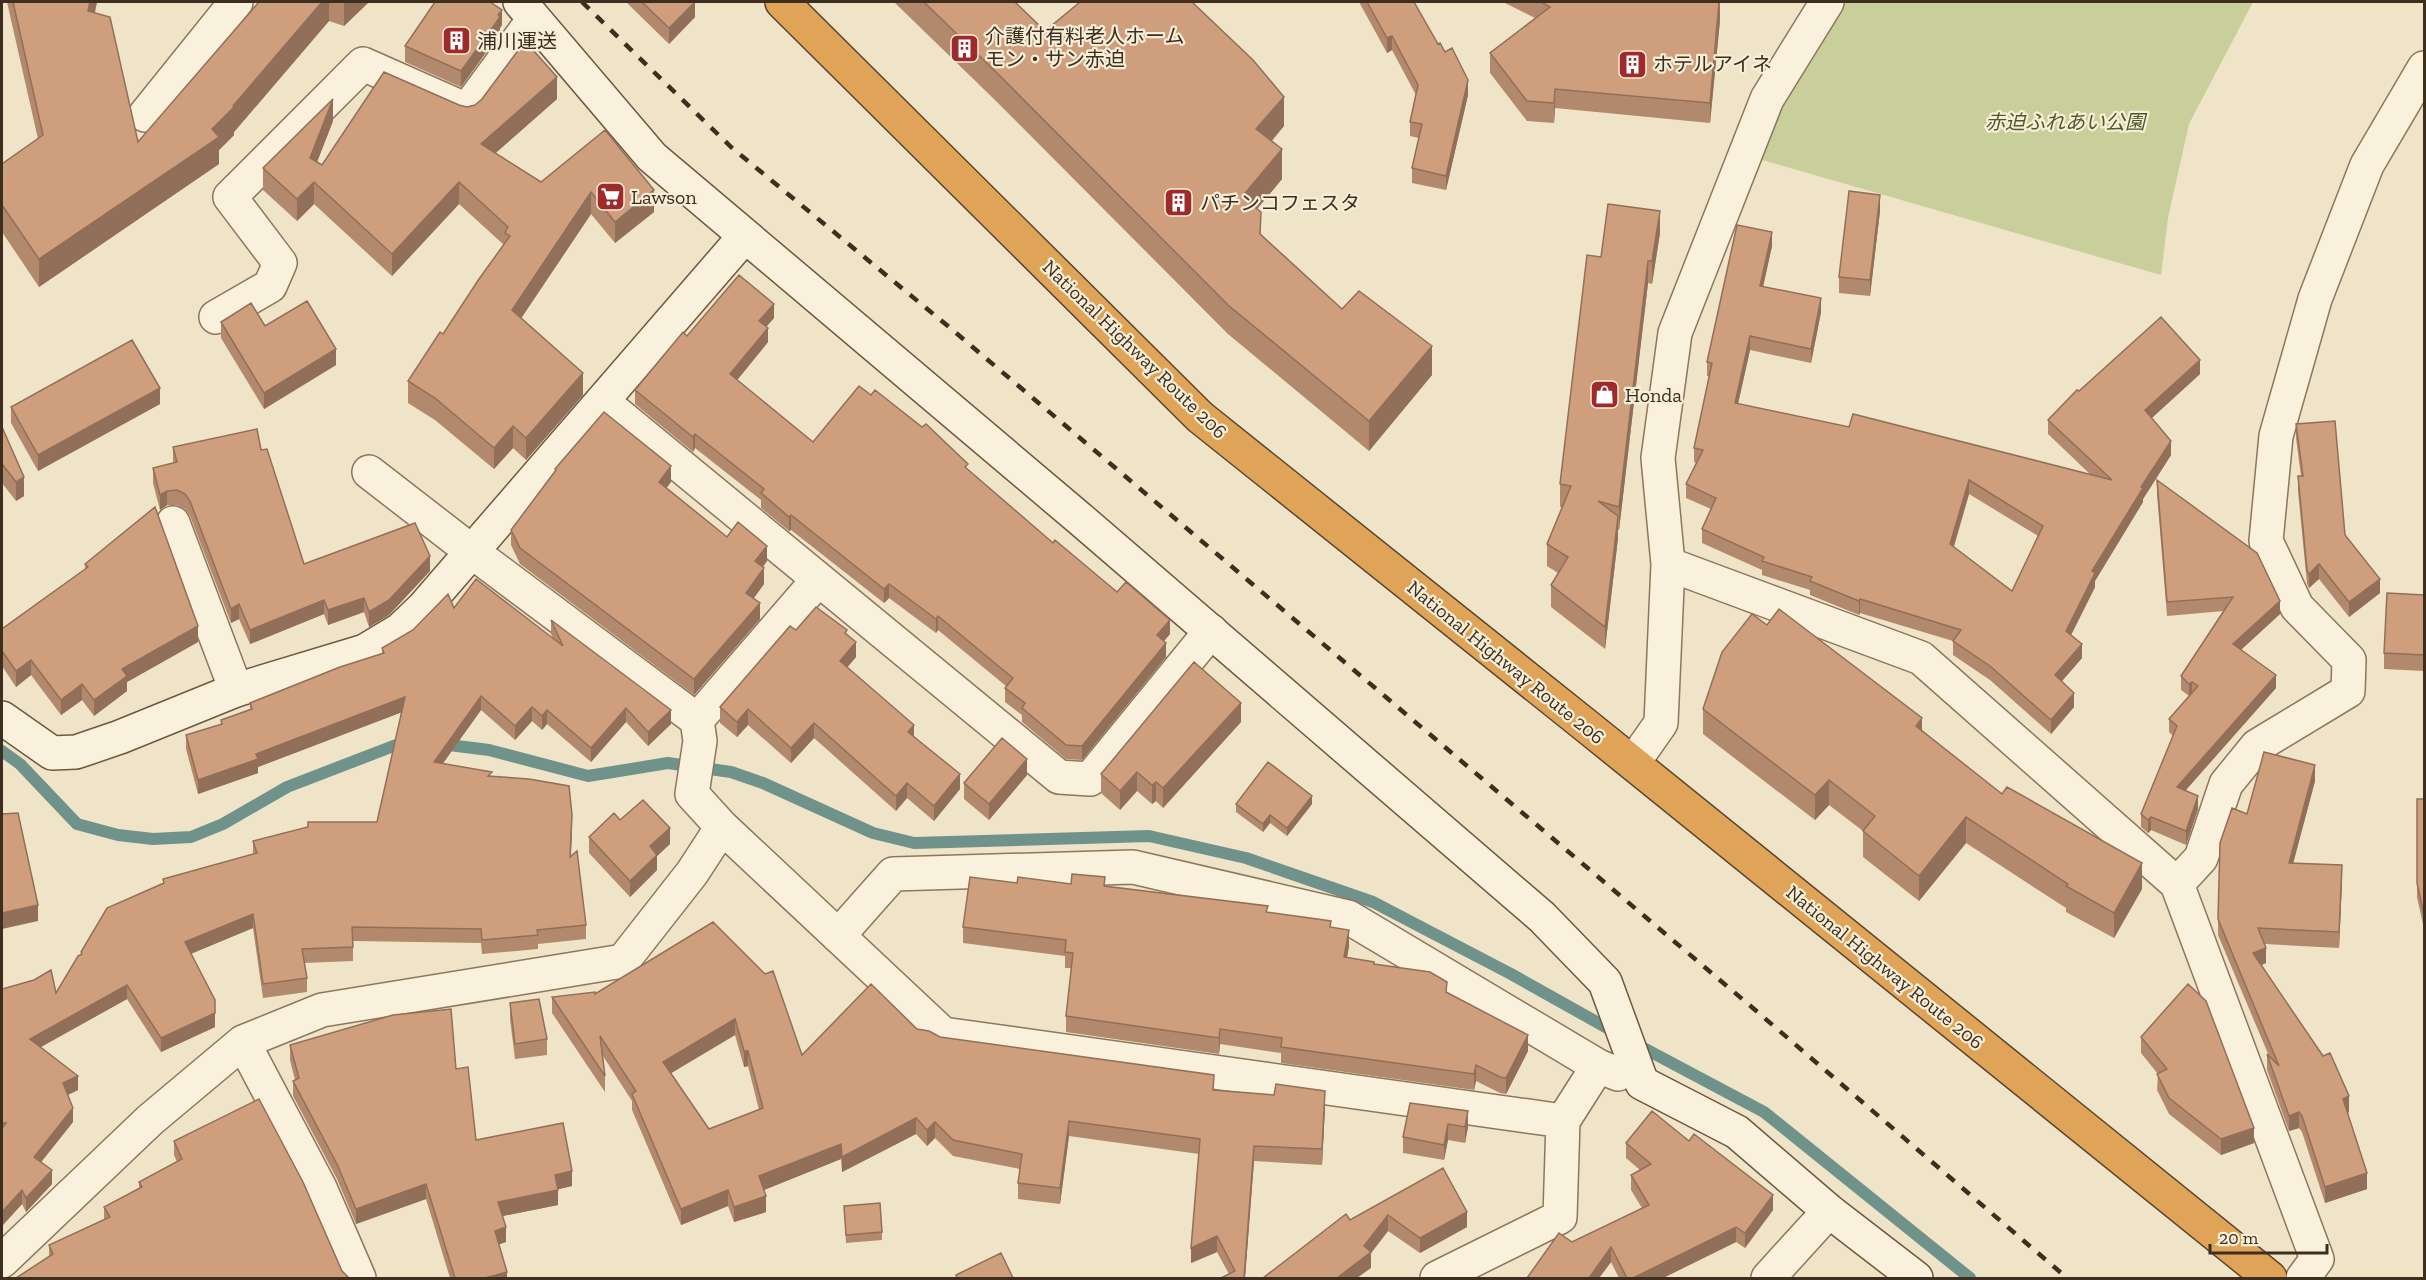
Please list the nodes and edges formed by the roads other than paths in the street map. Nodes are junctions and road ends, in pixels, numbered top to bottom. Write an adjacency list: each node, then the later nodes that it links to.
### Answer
1 (236, 2): 6 (street)
2 (782, 2): 19 (highway, National Highway Route 206)
3 (1827, 2): 13 (street)
4 (527, 10): 7 (street); 8 (street)
5 (2424, 68): 21 (street)
6 (145, 115)
7 (744, 237): 9 (street); 15 (street)
8 (216, 317)
9 (603, 402): 12 (street); 14 (street)
10 (369, 472): 12 (street)
11 (172, 523): 16 (street)
12 (471, 551): 16 (street); 18 (street)
13 (1668, 564): 19 (street); 21 (street)
14 (818, 580): 15 (street); 18 (street)
15 (1211, 631): 25 (street)
16 (237, 690): 17 (street)
17 (2, 718)
18 (698, 731): 20 (street)
19 (1633, 764): 33 (highway, National Highway Route 206)
20 (723, 827): 22 (street); 23 (street)
21 (2177, 884): 34 (street)
22 (838, 936): 24 (street); 26 (street)
23 (243, 1042): 28 (street); 29 (street)
24 (1598, 1066): 25 (street); 26 (street)
25 (1640, 1076): 27 (street)
26 (1563, 1120): 30 (street)
27 (1829, 1211): 31 (street); 32 (street)
28 (2, 1261)
29 (359, 1278)
30 (1437, 1278)
31 (1768, 1278)
32 (1916, 1278)
33 (2270, 1278)
34 (2303, 1278)

